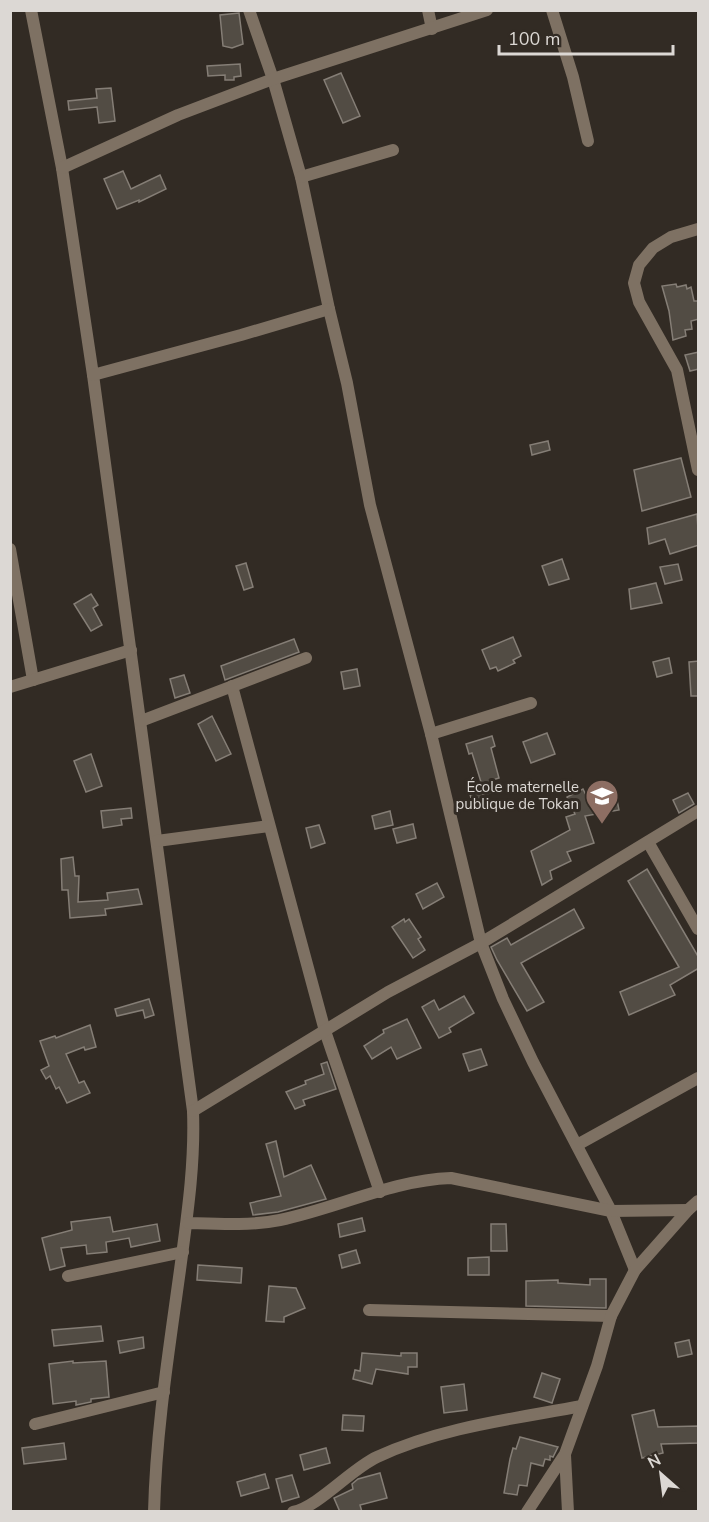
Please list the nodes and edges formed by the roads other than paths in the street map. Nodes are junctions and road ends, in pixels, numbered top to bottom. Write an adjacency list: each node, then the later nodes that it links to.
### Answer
1 (31, 10): 10 (street)
2 (249, 10): 7 (street)
3 (428, 10): 6 (street)
4 (487, 10): 6 (street)
5 (552, 10): 8 (street)
6 (432, 29): 7 (street)
7 (273, 79): 10 (street); 11 (street)
8 (588, 141)
9 (393, 150): 11 (street)
10 (62, 168): 14 (street)
11 (301, 177): 13 (street)
12 (699, 229): 15 (street)
13 (329, 309): 14 (street); 24 (street)
14 (93, 375): 17 (street)
15 (699, 470)
16 (10, 549): 19 (street)
17 (131, 651): 19 (street); 23 (street)
18 (306, 658): 20 (street)
19 (33, 680): 21 (street)
20 (232, 686): 23 (street); 26 (street)
21 (10, 687)
22 (531, 703): 24 (street)
23 (141, 721): 27 (street)
24 (430, 734): 30 (street)
25 (699, 811): 28 (street)
26 (269, 826): 27 (street); 31 (street)
27 (157, 841): 33 (street)
28 (648, 842): 29 (street); 30 (street)
29 (699, 929)
30 (481, 943): 31 (street); 34 (street)
31 (325, 1031): 33 (street); 35 (street)
32 (699, 1078): 34 (street)
33 (193, 1111): 39 (street)
34 (577, 1146): 38 (street)
35 (380, 1192): 38 (street); 39 (street)
36 (699, 1202): 37 (street)
37 (688, 1210): 38 (street); 41 (street)
38 (611, 1211): 41 (street)
39 (188, 1223): 40 (street)
40 (183, 1251): 42 (street); 45 (street)
41 (635, 1270): 44 (street)
42 (68, 1276)
43 (369, 1310): 44 (street)
44 (611, 1316): 46 (street)
45 (164, 1392): 47 (street); 50 (street)
46 (582, 1406): 48 (street); 49 (street)
47 (35, 1424)
48 (565, 1454): 51 (street); 52 (street)
49 (297, 1511)
50 (154, 1512)
51 (527, 1512)
52 (568, 1512)

